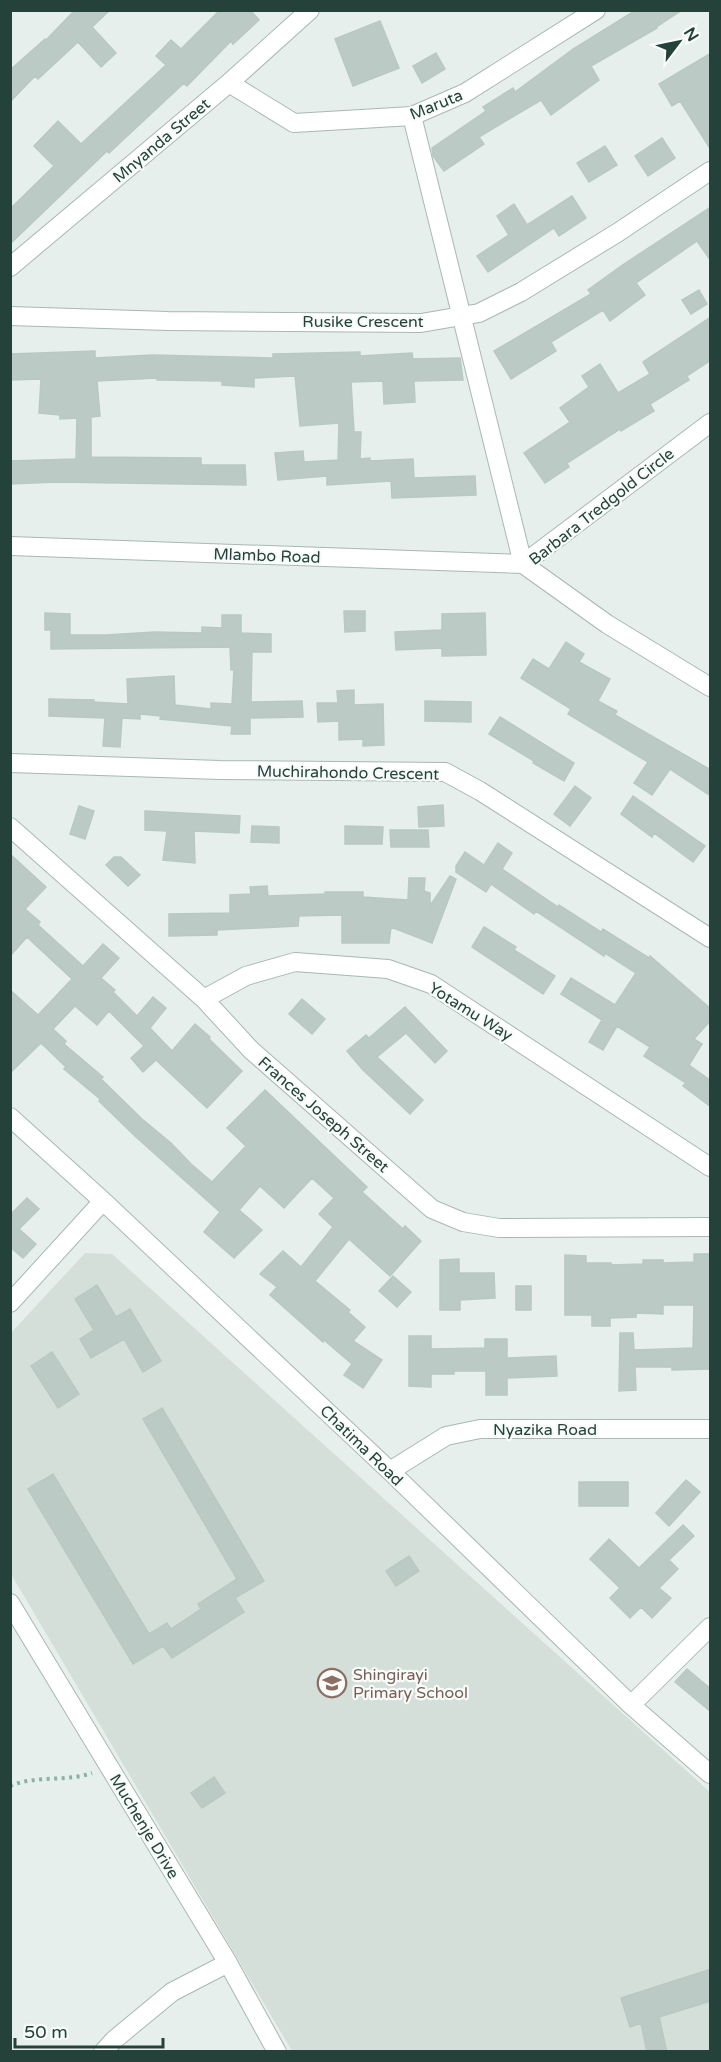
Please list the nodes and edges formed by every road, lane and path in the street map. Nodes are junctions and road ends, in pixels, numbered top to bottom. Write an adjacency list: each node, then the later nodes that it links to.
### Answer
1 (310, 10): 3 (street, Mnyanda Street)
2 (596, 10): 4 (street, Maruta)
3 (229, 83): 4 (street, Maruta); 6 (street, Mnyanda Street)
4 (412, 116): 8 (street)
5 (711, 171): 8 (street, Rusike Crescent)
6 (10, 267)
7 (10, 316): 8 (street, Rusike Crescent)
8 (461, 316): 11 (street)
9 (711, 423): 11 (street, Barbara Tredgold Circle)
10 (10, 546): 11 (street, Mlambo Road)
11 (524, 564): 12 (street, Barbara Tredgold Circle)
12 (711, 687)
13 (10, 763): 15 (street, Muchirahondo Crescent)
14 (10, 827): 16 (street, Frances Joseph Street)
15 (711, 938)
16 (204, 999): 18 (street, Yotamu Way); 20 (street, Frances Joseph Street)
17 (10, 1117): 19 (street, Chatima Road)
18 (711, 1167)
19 (103, 1201): 21 (street); 23 (street, Chatima Road)
20 (711, 1227)
21 (10, 1303)
22 (711, 1429): 23 (street, Nyazika Road)
23 (390, 1471): 26 (street, Chatima Road)
24 (10, 1603): 27 (street, Muchenje Drive)
25 (711, 1627): 26 (street)
26 (631, 1705): 28 (street, Chatima Road)
27 (110, 1768): 29 (path); 30 (street, Muchenje Drive)
28 (711, 1774)
29 (10, 1786)
30 (228, 1964): 31 (street); 32 (street, Muchenje Drive)
31 (103, 2052)
32 (277, 2052)

